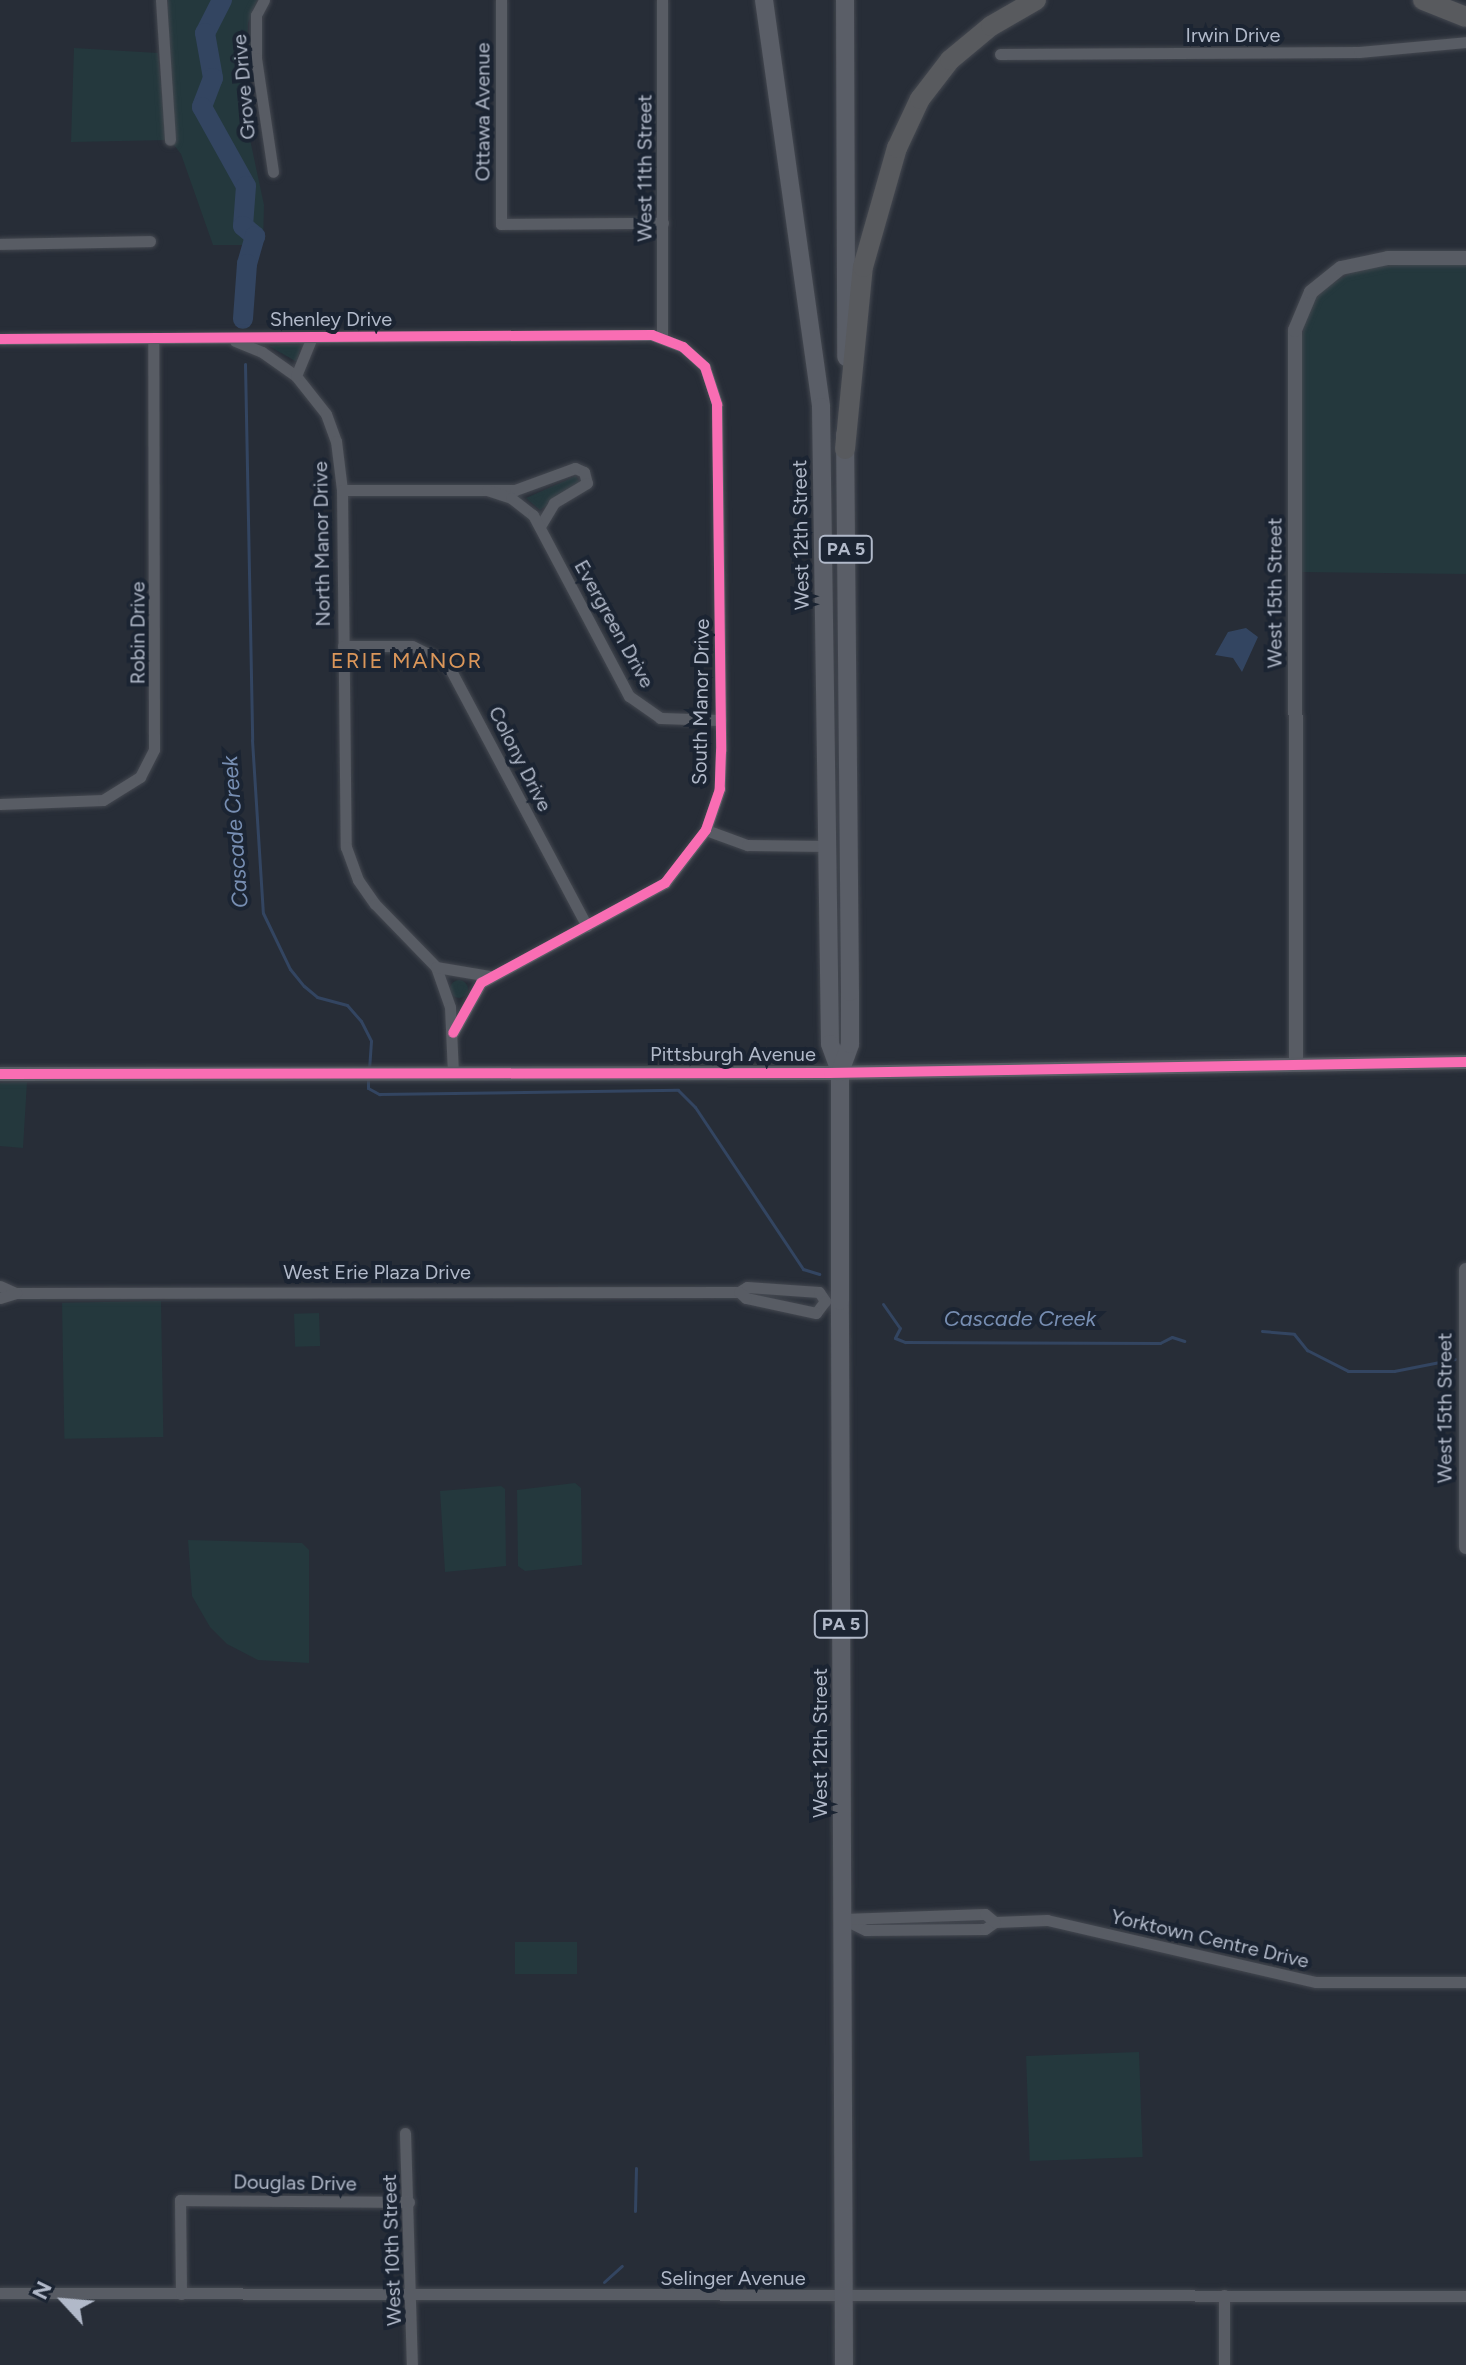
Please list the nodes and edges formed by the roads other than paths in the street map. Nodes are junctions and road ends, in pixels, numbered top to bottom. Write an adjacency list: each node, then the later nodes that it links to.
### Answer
1 (161, 0): 12 (street)
2 (264, 0): 13 (street, Grove Drive)
3 (501, 0): 14 (street, Ottawa Avenue)
4 (662, 0): 14 (street, West 11th Street)
5 (764, 0): 32 (main road, West 12th Street / PA 5)
6 (845, 0): 24 (main road, West 12th Street / PA 5)
7 (1036, 0): 24 (highway)
8 (1423, 0): 9 (highway)
9 (1466, 17)
10 (1466, 42): 11 (street, Irwin Drive)
11 (1000, 54)
12 (170, 140)
13 (273, 172)
14 (663, 223): 18 (street, West 11th Street)
15 (150, 241): 16 (street)
16 (0, 244)
17 (1466, 258): 38 (street, West 15th Street)
18 (662, 336): 19 (street, Shenley Drive); 29 (street, South Manor Drive)
19 (312, 337): 21 (street, Shenley Drive); 23 (street)
20 (153, 338): 21 (street, Shenley Drive); 22 (street, Shenley Drive); 30 (street, Robin Drive)
21 (227, 338): 23 (street, North Manor Drive)
22 (0, 339)
23 (296, 376): 25 (street, North Manor Drive)
24 (845, 449): 40 (main road, West 12th Street / PA 5)
25 (342, 490): 26 (street, Evergreen Drive); 28 (street, North Manor Drive)
26 (487, 490): 27 (street, Evergreen Drive); 27 (street, Evergreen Drive)
27 (540, 526): 29 (street, Evergreen Drive)
28 (343, 646): 33 (street, Colony Drive); 34 (street, North Manor Drive)
29 (721, 720): 31 (street, South Manor Drive)
30 (0, 804)
31 (706, 830): 32 (street); 33 (street, South Manor Drive)
32 (828, 846): 40 (main road, West 12th Street / PA 5)
33 (587, 926): 35 (street, South Manor Drive)
34 (436, 967): 35 (street); 36 (street, North Manor Drive)
35 (494, 975): 36 (street, South Manor Drive)
36 (453, 1033): 39 (street, North Manor Drive)
37 (1466, 1062): 38 (street, Pittsburgh Avenue)
38 (1296, 1063): 40 (street, Pittsburgh Avenue)
39 (453, 1072): 40 (street, Pittsburgh Avenue); 41 (street, Pittsburgh Avenue)
40 (840, 1072): 47 (main road, West 12th Street / PA 5)
41 (0, 1074)
42 (1466, 1270): 48 (street, West 15th Street)
43 (0, 1286): 45 (street, West Erie Plaza Drive)
44 (739, 1292): 45 (street, West Erie Plaza Drive); 47 (street, West Erie Plaza Drive); 47 (street, West Erie Plaza Drive)
45 (16, 1293): 46 (street, West Erie Plaza Drive)
46 (0, 1298)
47 (832, 1301): 49 (main road, West 12th Street / PA 5)
48 (1466, 1547)
49 (843, 1919): 50 (street, Yorktown Centre Drive); 58 (main road, West 12th Street / PA 5)
50 (1466, 1982)
51 (405, 2133): 52 (street, West 10th Street)
52 (409, 2202): 54 (street, Douglas Drive); 55 (street, West 10th Street)
53 (0, 2293): 54 (street, Selinger Avenue)
54 (181, 2294): 55 (street, Selinger Avenue)
55 (412, 2295): 58 (street, Selinger Avenue); 59 (street, West 10th Street)
56 (1224, 2295): 57 (street, Selinger Avenue); 58 (street, Selinger Avenue); 61 (street)
57 (1466, 2296)
58 (844, 2297): 60 (main road, West 12th Street / PA 5)
59 (412, 2365)
60 (844, 2365)
61 (1224, 2365)

